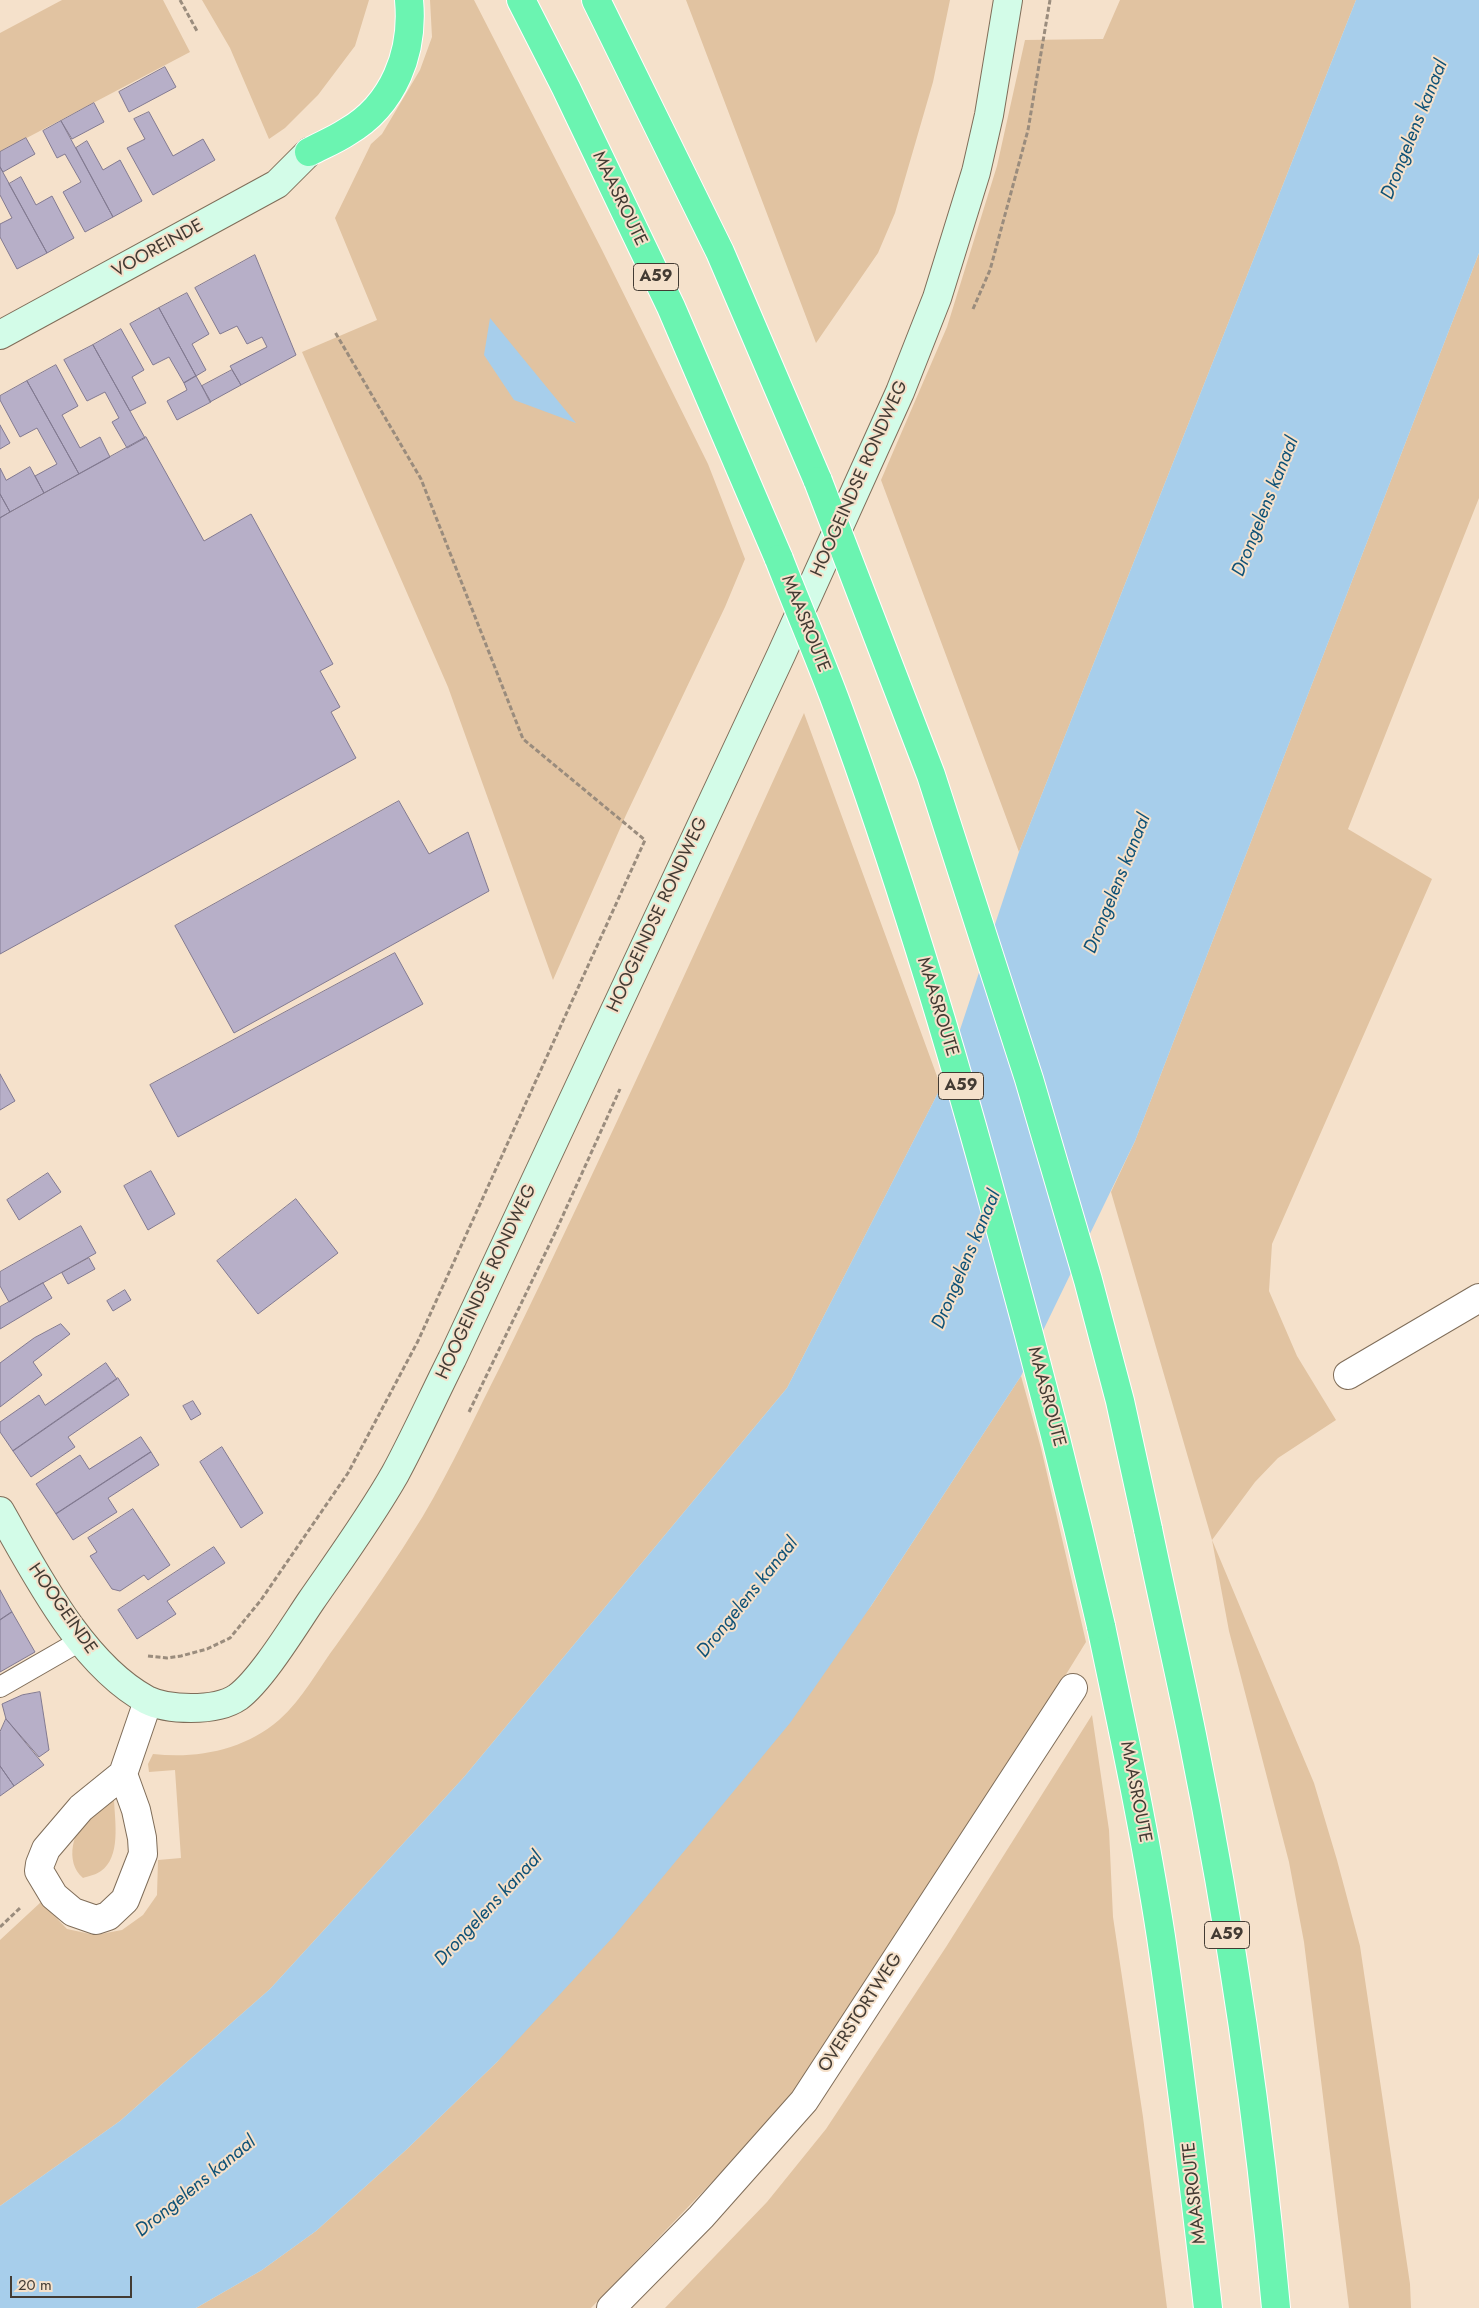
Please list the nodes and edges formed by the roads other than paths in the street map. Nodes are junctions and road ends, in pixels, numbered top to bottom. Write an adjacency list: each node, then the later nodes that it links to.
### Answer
1 (409, 0): 5 (highway)
2 (521, 0): 16 (highway, MAASROUTE / A59, bridge)
3 (596, 0): 17 (highway, A59, bridge)
4 (1008, 0): 13 (main road, HOOGEINDSE RONDWEG)
5 (309, 152): 6 (main road, VOOREINDE)
6 (0, 336)
7 (1479, 1298): 8 (street)
8 (1348, 1375)
9 (0, 1511): 10 (main road, HOOGEINDE)
10 (80, 1641): 11 (lane); 13 (main road, HOOGEINDE)
11 (0, 1687)
12 (1073, 1688): 15 (street, OVERSTORTWEG)
13 (148, 1701): 14 (street)
14 (123, 1774): 14 (street)
15 (611, 2308)
16 (1208, 2308)
17 (1276, 2308)

